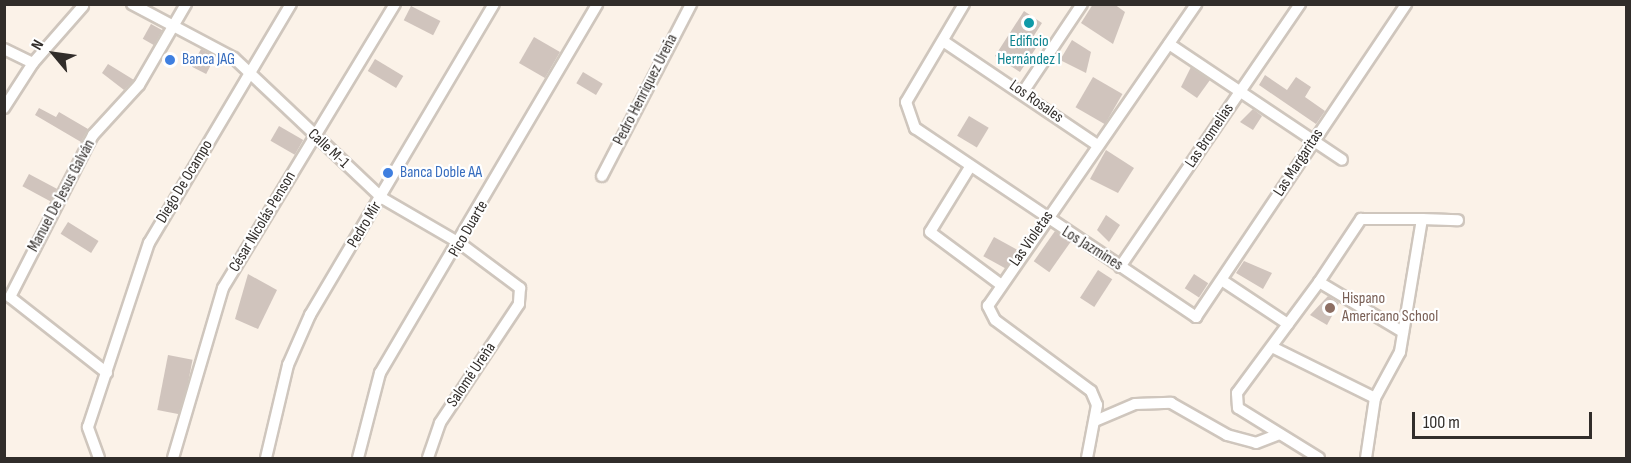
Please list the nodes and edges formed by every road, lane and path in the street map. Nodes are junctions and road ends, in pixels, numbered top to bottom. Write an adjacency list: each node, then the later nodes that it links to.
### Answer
1 (132, 4): 14 (street, Calle M-1)
2 (186, 4): 14 (street, Manuel De Jesus Galván)
3 (291, 4): 19 (street, Diego De Ocampo)
4 (395, 4): 23 (street, César Nicolás Penson)
5 (494, 4): 29 (street, Pedro Mir)
6 (597, 4): 33 (street, Pico Duarte)
7 (691, 4): 28 (street, Pedro Henriquez Ureña)
8 (964, 4): 15 (street)
9 (1082, 4): 21 (street)
10 (1196, 4): 16 (street, Las Violetas)
11 (1300, 4): 20 (street, Las Bromelias)
12 (1407, 4): 24 (street, Las Margaritas)
13 (83, 6): 18 (street)
14 (173, 26): 19 (street, Calle M-1); 43 (street, Manuel De Jesus Galván)
15 (943, 41): 21 (street, Los Rosales); 27 (street, Los Jazmines)
16 (1168, 44): 20 (street); 25 (street, Las Violetas)
17 (4, 49): 18 (street)
18 (33, 63): 22 (street)
19 (251, 71): 23 (street, Calle M-1); 43 (street, Diego De Ocampo)
20 (1240, 91): 24 (street); 34 (street, Las Bromelias)
21 (1023, 92): 25 (street, Los Rosales)
22 (4, 108)
23 (315, 137): 29 (street, Calle M-1); 48 (street, César Nicolás Penson)
24 (1313, 141): 26 (street); 35 (street, Las Margaritas)
25 (1097, 145): 31 (street, Las Violetas)
26 (1342, 159)
27 (970, 167): 31 (street, Los Jazmines); 37 (street)
28 (602, 176)
29 (381, 198): 33 (street, Calle M-1); 49 (street, Pedro Mir)
30 (1422, 219): 32 (street); 36 (street); 41 (street)
31 (1045, 220): 34 (street, Los Jazmines); 37 (street, Las Violetas)
32 (1458, 220)
33 (461, 244): 38 (street, Calle M-1); 50 (street, Pico Duarte)
34 (1120, 267): 39 (street, Los Jazmines)
35 (1223, 281): 39 (street, Las Margaritas); 40 (street)
36 (1319, 282): 40 (street); 41 (street)
37 (1000, 284): 45 (street, Las Violetas)
38 (522, 296): 51 (street, Salomé Ureña)
39 (1191, 317)
40 (1288, 324): 42 (street)
41 (1403, 332): 44 (street)
42 (1272, 347): 44 (street); 46 (street)
43 (107, 373): 47 (street, Diego De Ocampo)
44 (1375, 398): 54 (street)
45 (1095, 421): 46 (street); 52 (street, Las Violetas)
46 (1279, 434): 53 (street)
47 (99, 459)
48 (173, 459)
49 (266, 459)
50 (358, 459)
51 (428, 459)
52 (1087, 459)
53 (1319, 459)
54 (1366, 459)

